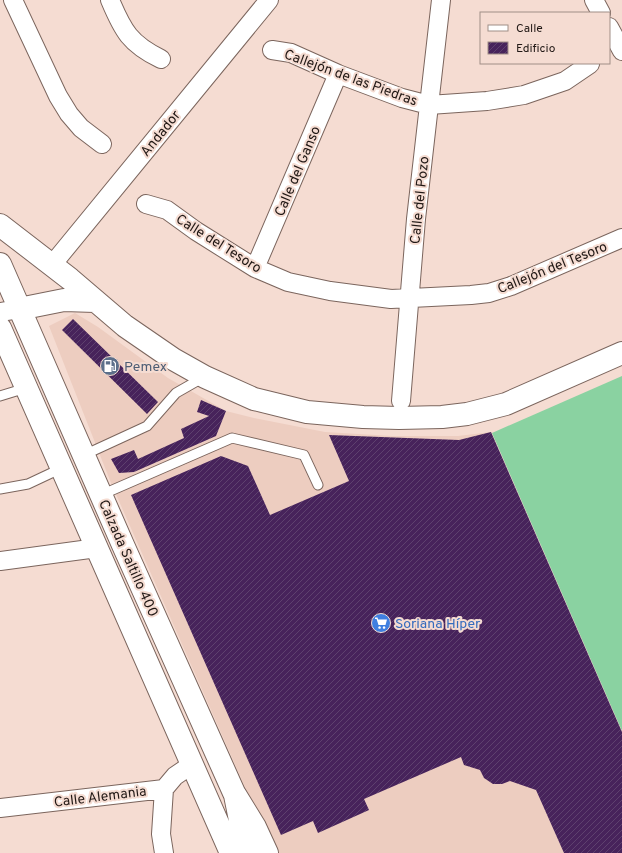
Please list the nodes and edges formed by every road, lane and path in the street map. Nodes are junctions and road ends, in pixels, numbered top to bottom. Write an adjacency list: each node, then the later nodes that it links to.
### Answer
1 (13, 0): 14 (street)
2 (110, 0): 10 (street)
3 (269, 0): 19 (street, Andador)
4 (441, 0): 13 (street, Calle del Pozo)
5 (594, 0): 6 (street)
6 (600, 12)
7 (610, 29): 9 (street)
8 (272, 50): 12 (street, Callejón de las Piedras)
9 (622, 51)
10 (161, 59)
11 (590, 64): 13 (street, Callejón de las Piedras)
12 (338, 74): 13 (street, Callejón de las Piedras); 20 (street, Calle del Ganso)
13 (429, 105): 21 (street, Calle del Pozo)
14 (102, 144)
15 (146, 204): 20 (street, Calle del Tesoro)
16 (0, 224): 19 (main road)
17 (622, 238): 21 (street, Callejón del Tesoro)
18 (0, 264): 23 (main road, Calzada Saltillo 400)
19 (49, 264): 22 (main road)
20 (255, 268): 21 (street, Calle del Tesoro)
21 (409, 298): 29 (street, Calle del Pozo)
22 (95, 301): 23 (main road); 26 (main road)
23 (8, 302): 30 (main road, Calzada Saltillo 400)
24 (0, 328): 27 (main road, Calzada Saltillo 400)
25 (622, 353): 26 (main road)
26 (205, 377): 30 (lane)
27 (26, 388): 28 (lane); 31 (main road, Calzada Saltillo 400)
28 (0, 396)
29 (400, 401)
30 (84, 455): 34 (main road, Calzada Saltillo 400)
31 (62, 468): 33 (lane); 35 (main road, Calzada Saltillo 400)
32 (318, 485): 34 (lane)
33 (0, 489)
34 (101, 495): 39 (main road, Calzada Saltillo 400)
35 (97, 548): 36 (street); 37 (main road, Calzada Saltillo 400)
36 (0, 561)
37 (191, 764): 38 (street, Calle Alemania); 42 (main road, Calzada Saltillo 400)
38 (164, 789): 40 (street, Calle Alemania); 41 (street)
39 (235, 795): 43 (main road, Calzada Saltillo 400); 44 (main road)
40 (0, 808)
41 (164, 853)
42 (230, 853)
43 (250, 853)
44 (266, 853)

